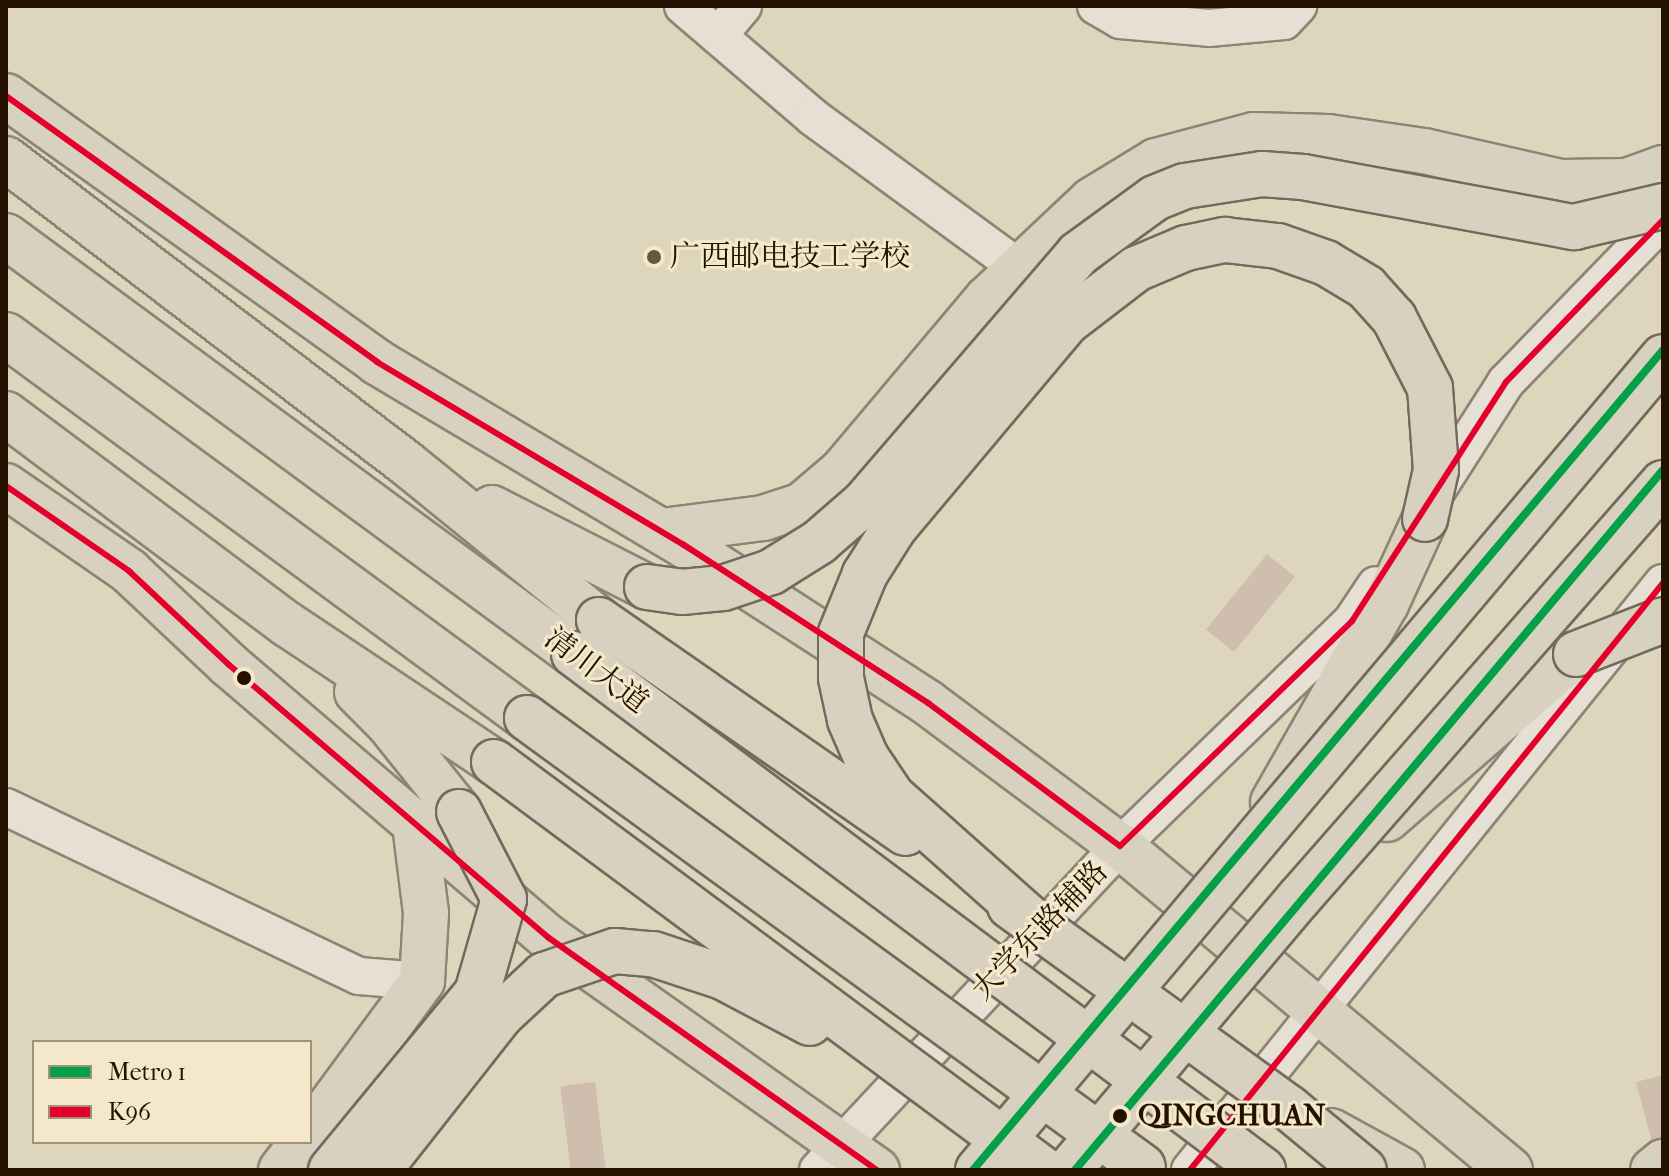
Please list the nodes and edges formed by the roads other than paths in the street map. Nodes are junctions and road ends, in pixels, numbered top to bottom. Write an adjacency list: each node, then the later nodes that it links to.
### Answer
1 (683, 6): 5 (street)
2 (743, 6): 5 (street)
3 (1096, 6): 4 (street)
4 (1298, 6)
5 (718, 36): 14 (street)
6 (6, 96): 21 (main road)
7 (6, 159): 10 (main road)
8 (1663, 168): 14 (main road)
9 (6, 175): 10 (main road)
10 (67, 204): 18 (main road)
11 (1663, 206): 18 (main road, bridge)
12 (1663, 220): 28 (street, 大学东路辅路)
13 (6, 236): 25 (main road, 清川大道)
14 (1019, 268): 21 (main road)
15 (6, 335): 40 (main road, bridge)
16 (1663, 357): 29 (main road, bridge)
17 (6, 414): 24 (main road)
18 (406, 463): 25 (main road)
19 (1663, 483): 30 (main road, bridge)
20 (6, 486): 27 (main road)
21 (662, 531): 28 (main road)
22 (1663, 583): 33 (street)
23 (1663, 620): 30 (main road, bridge)
24 (287, 624): 34 (main road, bridge); 42 (main road, bridge)
25 (586, 637): 31 (main road, bridge); 49 (main road, 清川大道, bridge)
26 (6, 807): 32 (street)
27 (415, 825): 32 (main road); 38 (main road)
28 (1120, 846): 33 (main road); 38 (street, 大学东路辅路)
29 (1242, 857): 31 (main road, bridge); 45 (main road, bridge)
30 (1299, 898): 47 (main road, bridge)
31 (1035, 923): 35 (main road, bridge)
32 (422, 981): 36 (main road)
33 (1318, 1011): 48 (street); 52 (main road)
34 (920, 1078): 43 (main road, bridge); 46 (main road, bridge)
35 (1289, 1108): 50 (main road, bridge); 51 (main road, bridge)
36 (312, 1130)
37 (301, 1144): 41 (main road)
38 (828, 1156): 44 (main road)
39 (1663, 1162): 53 (main road)
40 (1146, 1168)
41 (281, 1170)
42 (331, 1170)
43 (379, 1170)
44 (877, 1170)
45 (978, 1170)
46 (1044, 1170)
47 (1069, 1170)
48 (1190, 1170)
49 (1263, 1170)
50 (1364, 1170)
51 (1402, 1170)
52 (1510, 1170)
53 (1653, 1170)

